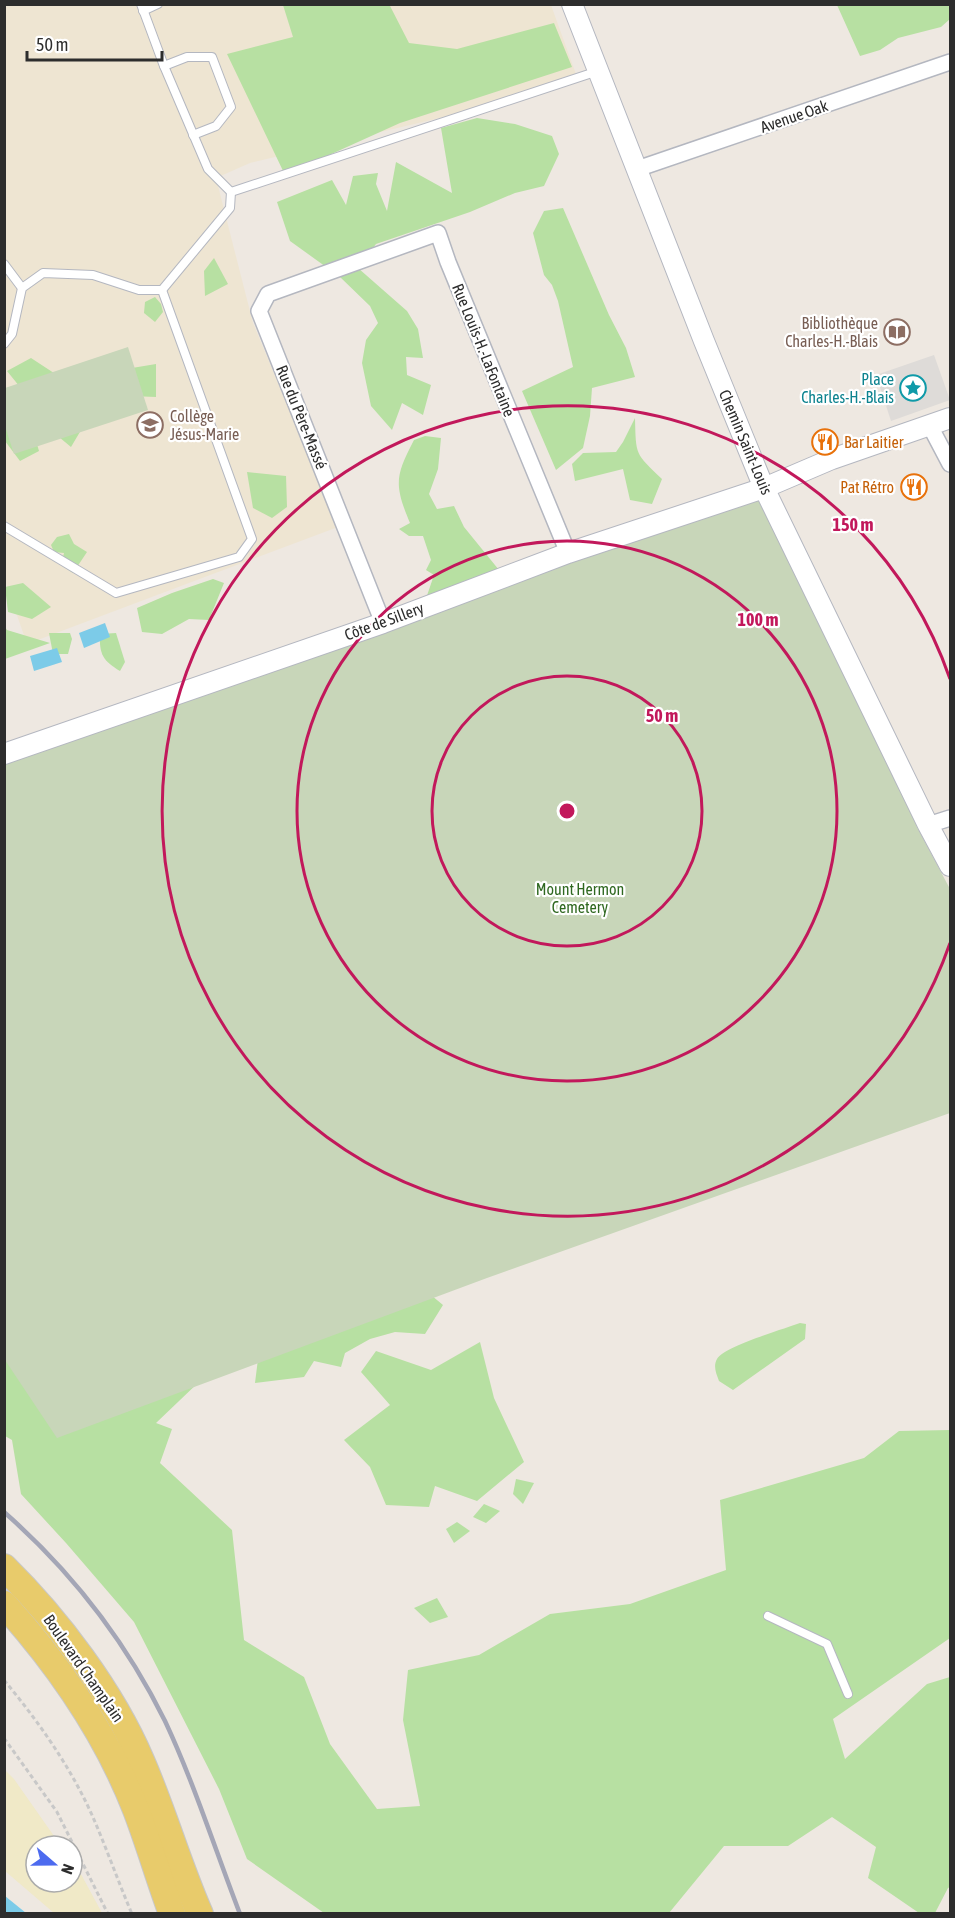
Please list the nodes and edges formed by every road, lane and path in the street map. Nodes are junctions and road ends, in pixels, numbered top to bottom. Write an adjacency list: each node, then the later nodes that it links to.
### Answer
1 (158, 4): 3 (lane)
2 (572, 4): 6 (street, Chemin Saint-Louis)
3 (142, 8): 5 (lane)
4 (951, 62): 8 (street, Avenue Oak)
5 (164, 66): 7 (lane); 7 (lane)
6 (599, 70): 8 (street, Chemin Saint-Louis); 9 (lane)
7 (193, 135): 9 (lane)
8 (637, 170): 18 (street, Chemin Saint-Louis)
9 (231, 192): 13 (lane)
10 (4, 264): 12 (lane)
11 (350, 264): 20 (street, Rue Louis-H.-LaFontaine); 21 (street, Rue du Père-Massé)
12 (22, 288): 13 (lane); 14 (lane)
13 (162, 290): 19 (lane)
14 (4, 344)
15 (951, 418): 16 (street, Côte de Sillery)
16 (930, 426): 17 (street); 18 (street, Côte de Sillery)
17 (951, 464)
18 (764, 488): 20 (street, Côte de Sillery); 24 (street, Chemin Saint-Louis)
19 (4, 526)
20 (568, 553): 21 (street, Côte de Sillery)
21 (383, 623): 22 (street, Côte de Sillery)
22 (4, 754)
23 (951, 818): 24 (street)
24 (928, 825): 25 (street, Chemin Saint-Louis)
25 (951, 866)
26 (4, 1567): 35 (main road, Boulevard Champlain)
27 (4, 1604): 34 (main road, Boulevard Champlain)
28 (768, 1616): 30 (lane)
29 (4, 1680): 33 (path)
30 (848, 1694)
31 (4, 1738): 32 (path)
32 (108, 1914)
33 (132, 1914)
34 (172, 1914)
35 (200, 1914)

